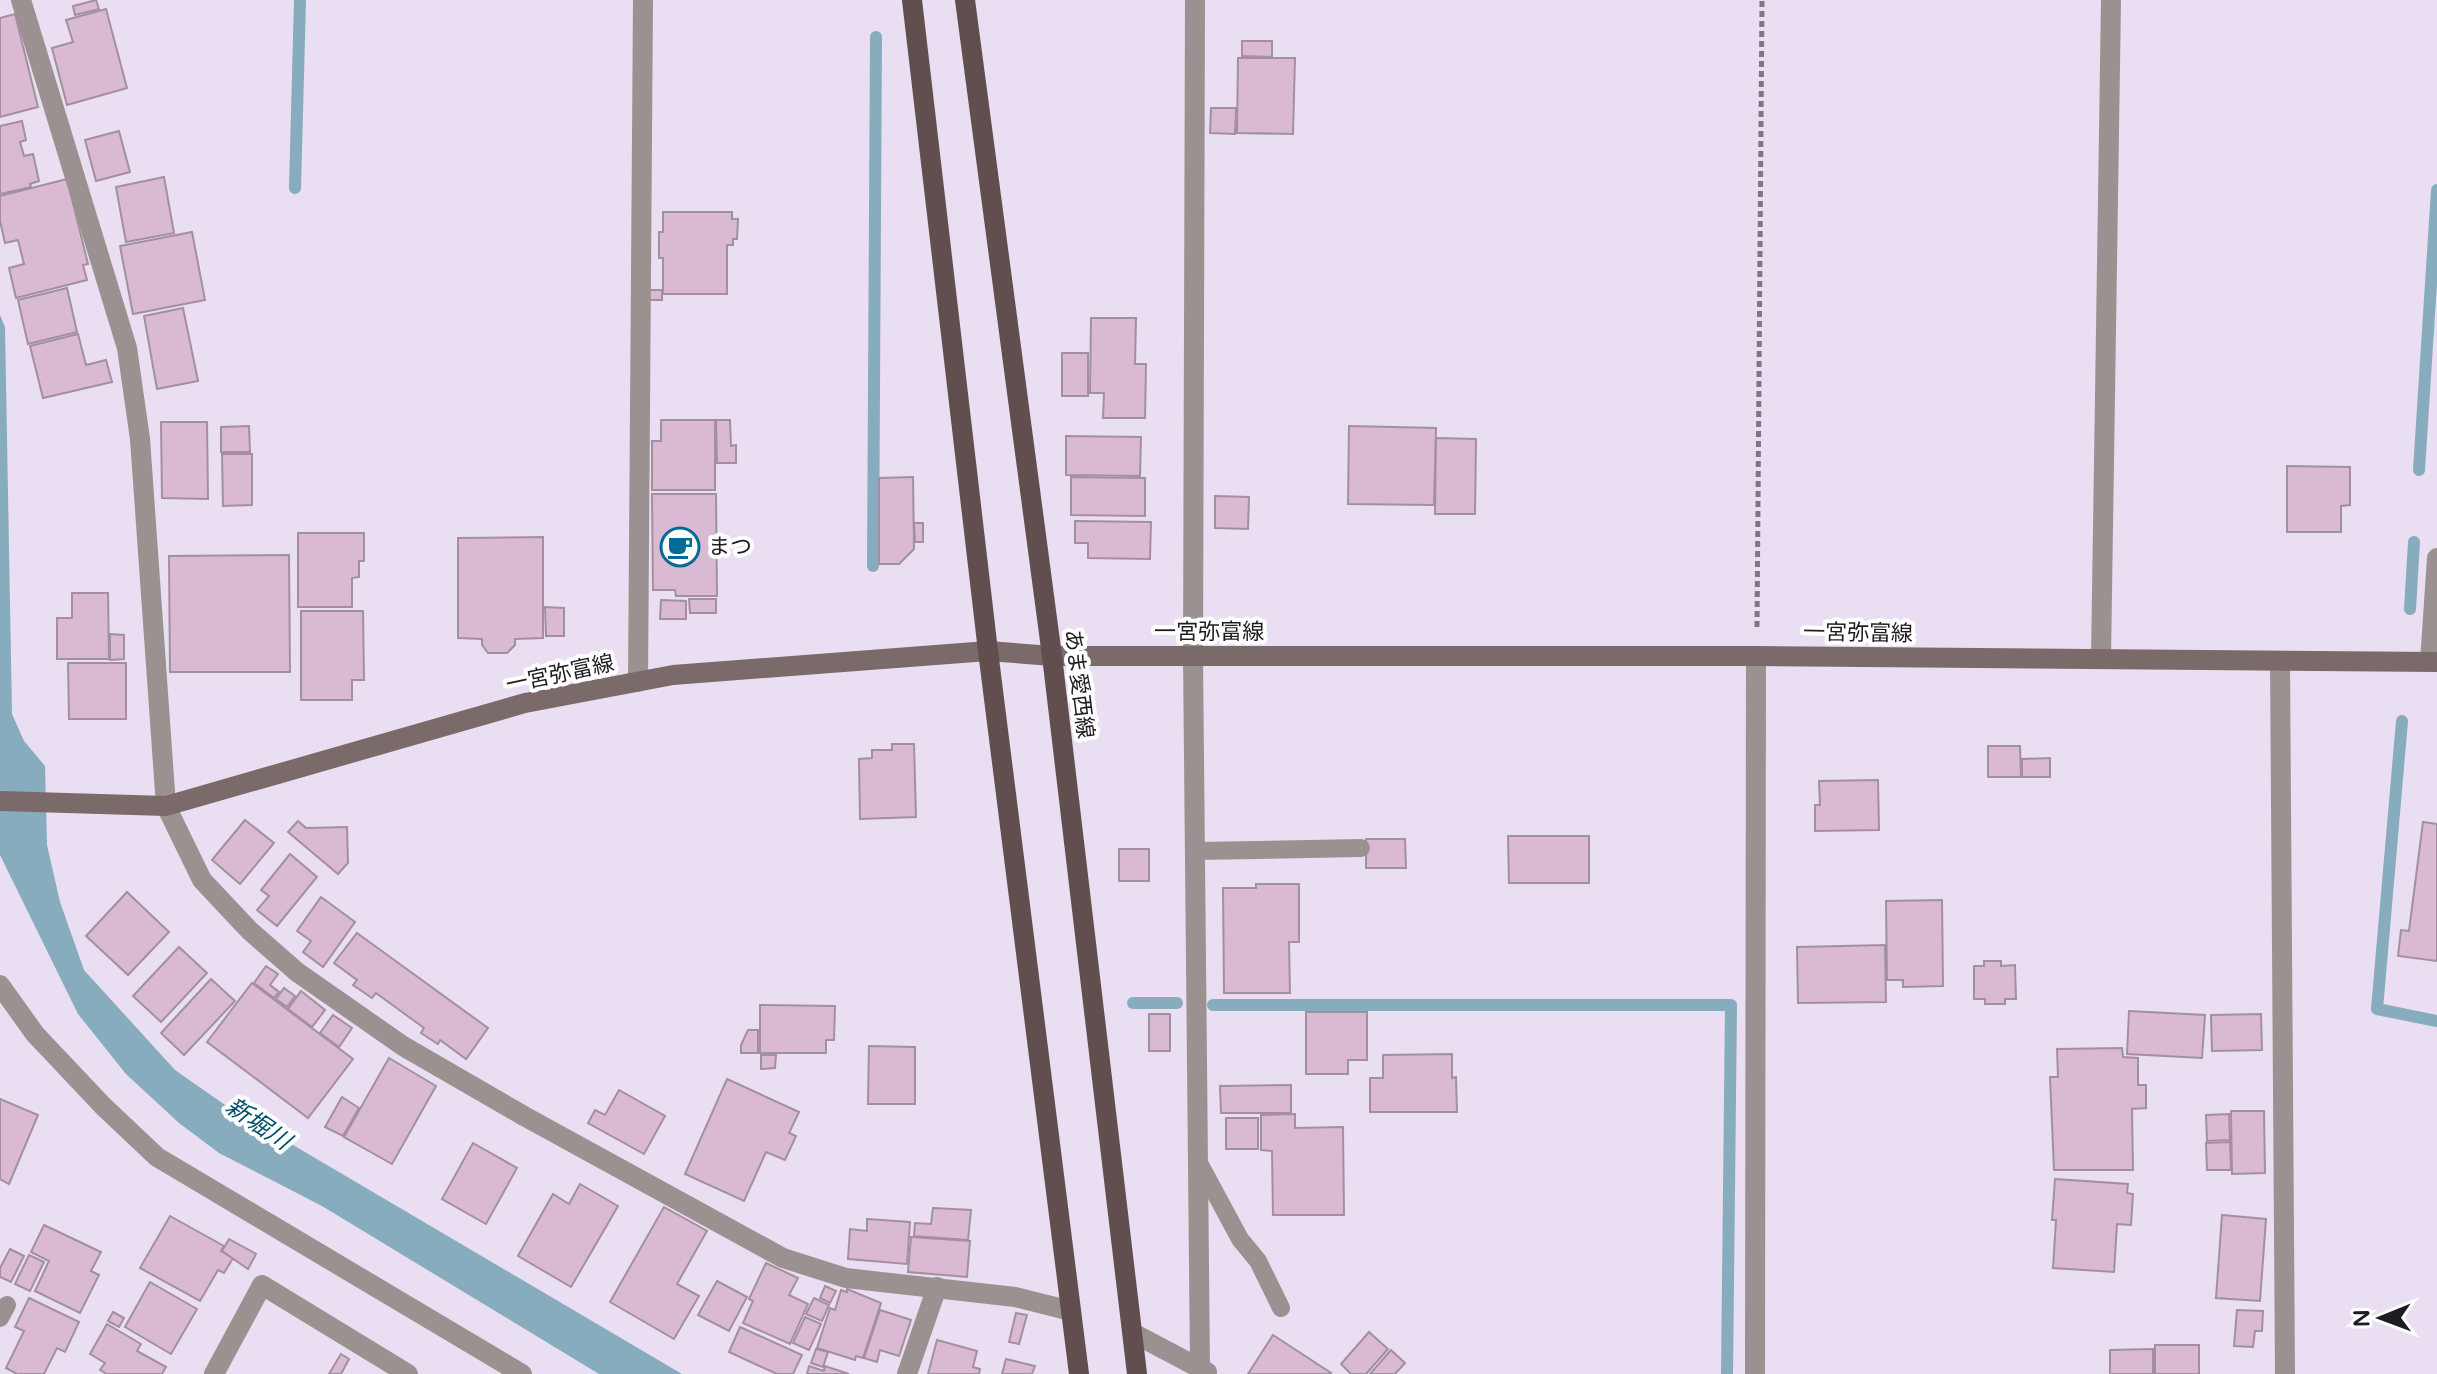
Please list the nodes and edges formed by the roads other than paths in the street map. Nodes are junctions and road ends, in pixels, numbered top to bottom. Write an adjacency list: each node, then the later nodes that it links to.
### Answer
1 (21, 0): 17 (street)
2 (643, 0): 15 (street)
3 (912, 0): 8 (main road)
4 (965, 0): 9 (main road, あま愛西線)
5 (1195, 0): 10 (street)
6 (2111, 0): 12 (street)
7 (2437, 558): 14 (street)
8 (988, 651): 9 (main road, 一宮弥富線); 15 (main road, 一宮弥富線); 24 (main road)
9 (1052, 656): 10 (main road, 一宮弥富線); 25 (main road, あま愛西線)
10 (1193, 656): 11 (main road, 一宮弥富線); 19 (street)
11 (1756, 656): 12 (main road, 一宮弥富線); 33 (street)
12 (2101, 659): 13 (main road, 一宮弥富線)
13 (2280, 661): 14 (main road, 一宮弥富線); 34 (street)
14 (2434, 662)
15 (638, 682): 17 (main road, 一宮弥富線)
16 (0, 801): 17 (main road, 一宮弥富線)
17 (166, 806): 22 (street)
18 (1361, 848): 19 (lane)
19 (1197, 851): 21 (street)
20 (0, 985): 29 (street)
21 (1198, 1161): 23 (lane); 26 (street)
22 (937, 1287): 24 (street); 30 (street)
23 (1281, 1308)
24 (1071, 1311): 31 (main road)
25 (1133, 1333): 26 (street); 32 (main road, あま愛西線)
26 (1206, 1371)
27 (214, 1374): 28 (street)
28 (408, 1374)
29 (522, 1374)
30 (907, 1374)
31 (1079, 1374)
32 (1137, 1374)
33 (1755, 1374)
34 (2285, 1374)

